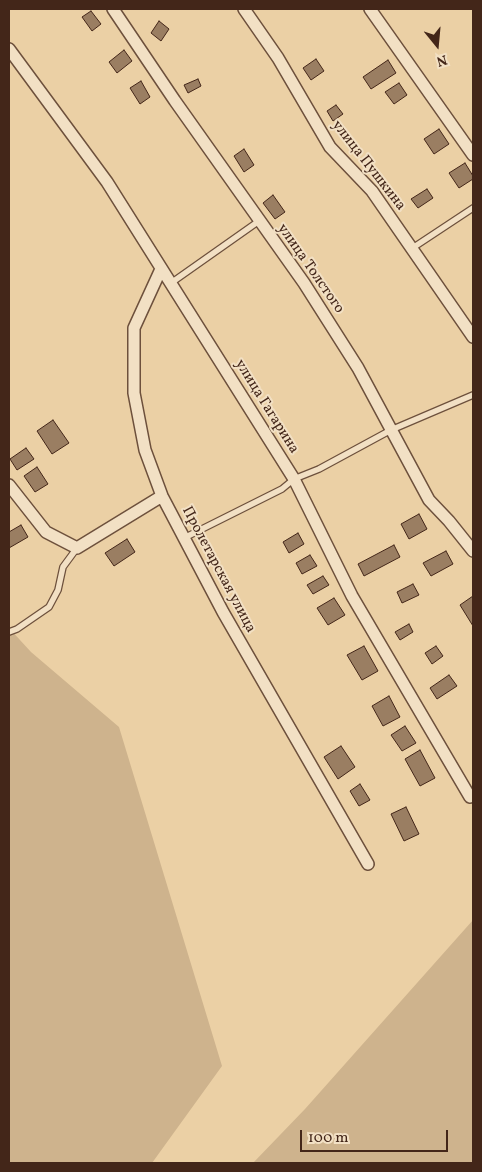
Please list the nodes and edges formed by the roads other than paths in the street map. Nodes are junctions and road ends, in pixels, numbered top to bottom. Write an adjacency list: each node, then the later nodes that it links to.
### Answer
1 (113, 9): 7 (street, улица Толстого)
2 (244, 9): 8 (street, улица Пушкина)
3 (370, 9): 5 (street)
4 (9, 49): 9 (street, улица Гагарина)
5 (473, 155)
6 (473, 208): 8 (lane)
7 (259, 221): 10 (lane); 13 (street, улица Толстого)
8 (411, 249): 11 (street, улица Пушкина)
9 (161, 269): 10 (street, улица Гагарина); 16 (street, Пролетарская улица)
10 (171, 283): 14 (street, улица Гагарина)
11 (473, 337)
12 (473, 395): 13 (lane)
13 (391, 430): 14 (lane); 19 (street, улица Толстого)
14 (294, 479): 17 (lane); 21 (street, улица Гагарина)
15 (9, 485): 18 (street)
16 (162, 496): 17 (street, Пролетарская улица); 18 (street)
17 (184, 538): 22 (street, Пролетарская улица)
18 (77, 548): 20 (lane)
19 (473, 551)
20 (9, 632)
21 (470, 797)
22 (368, 864)

